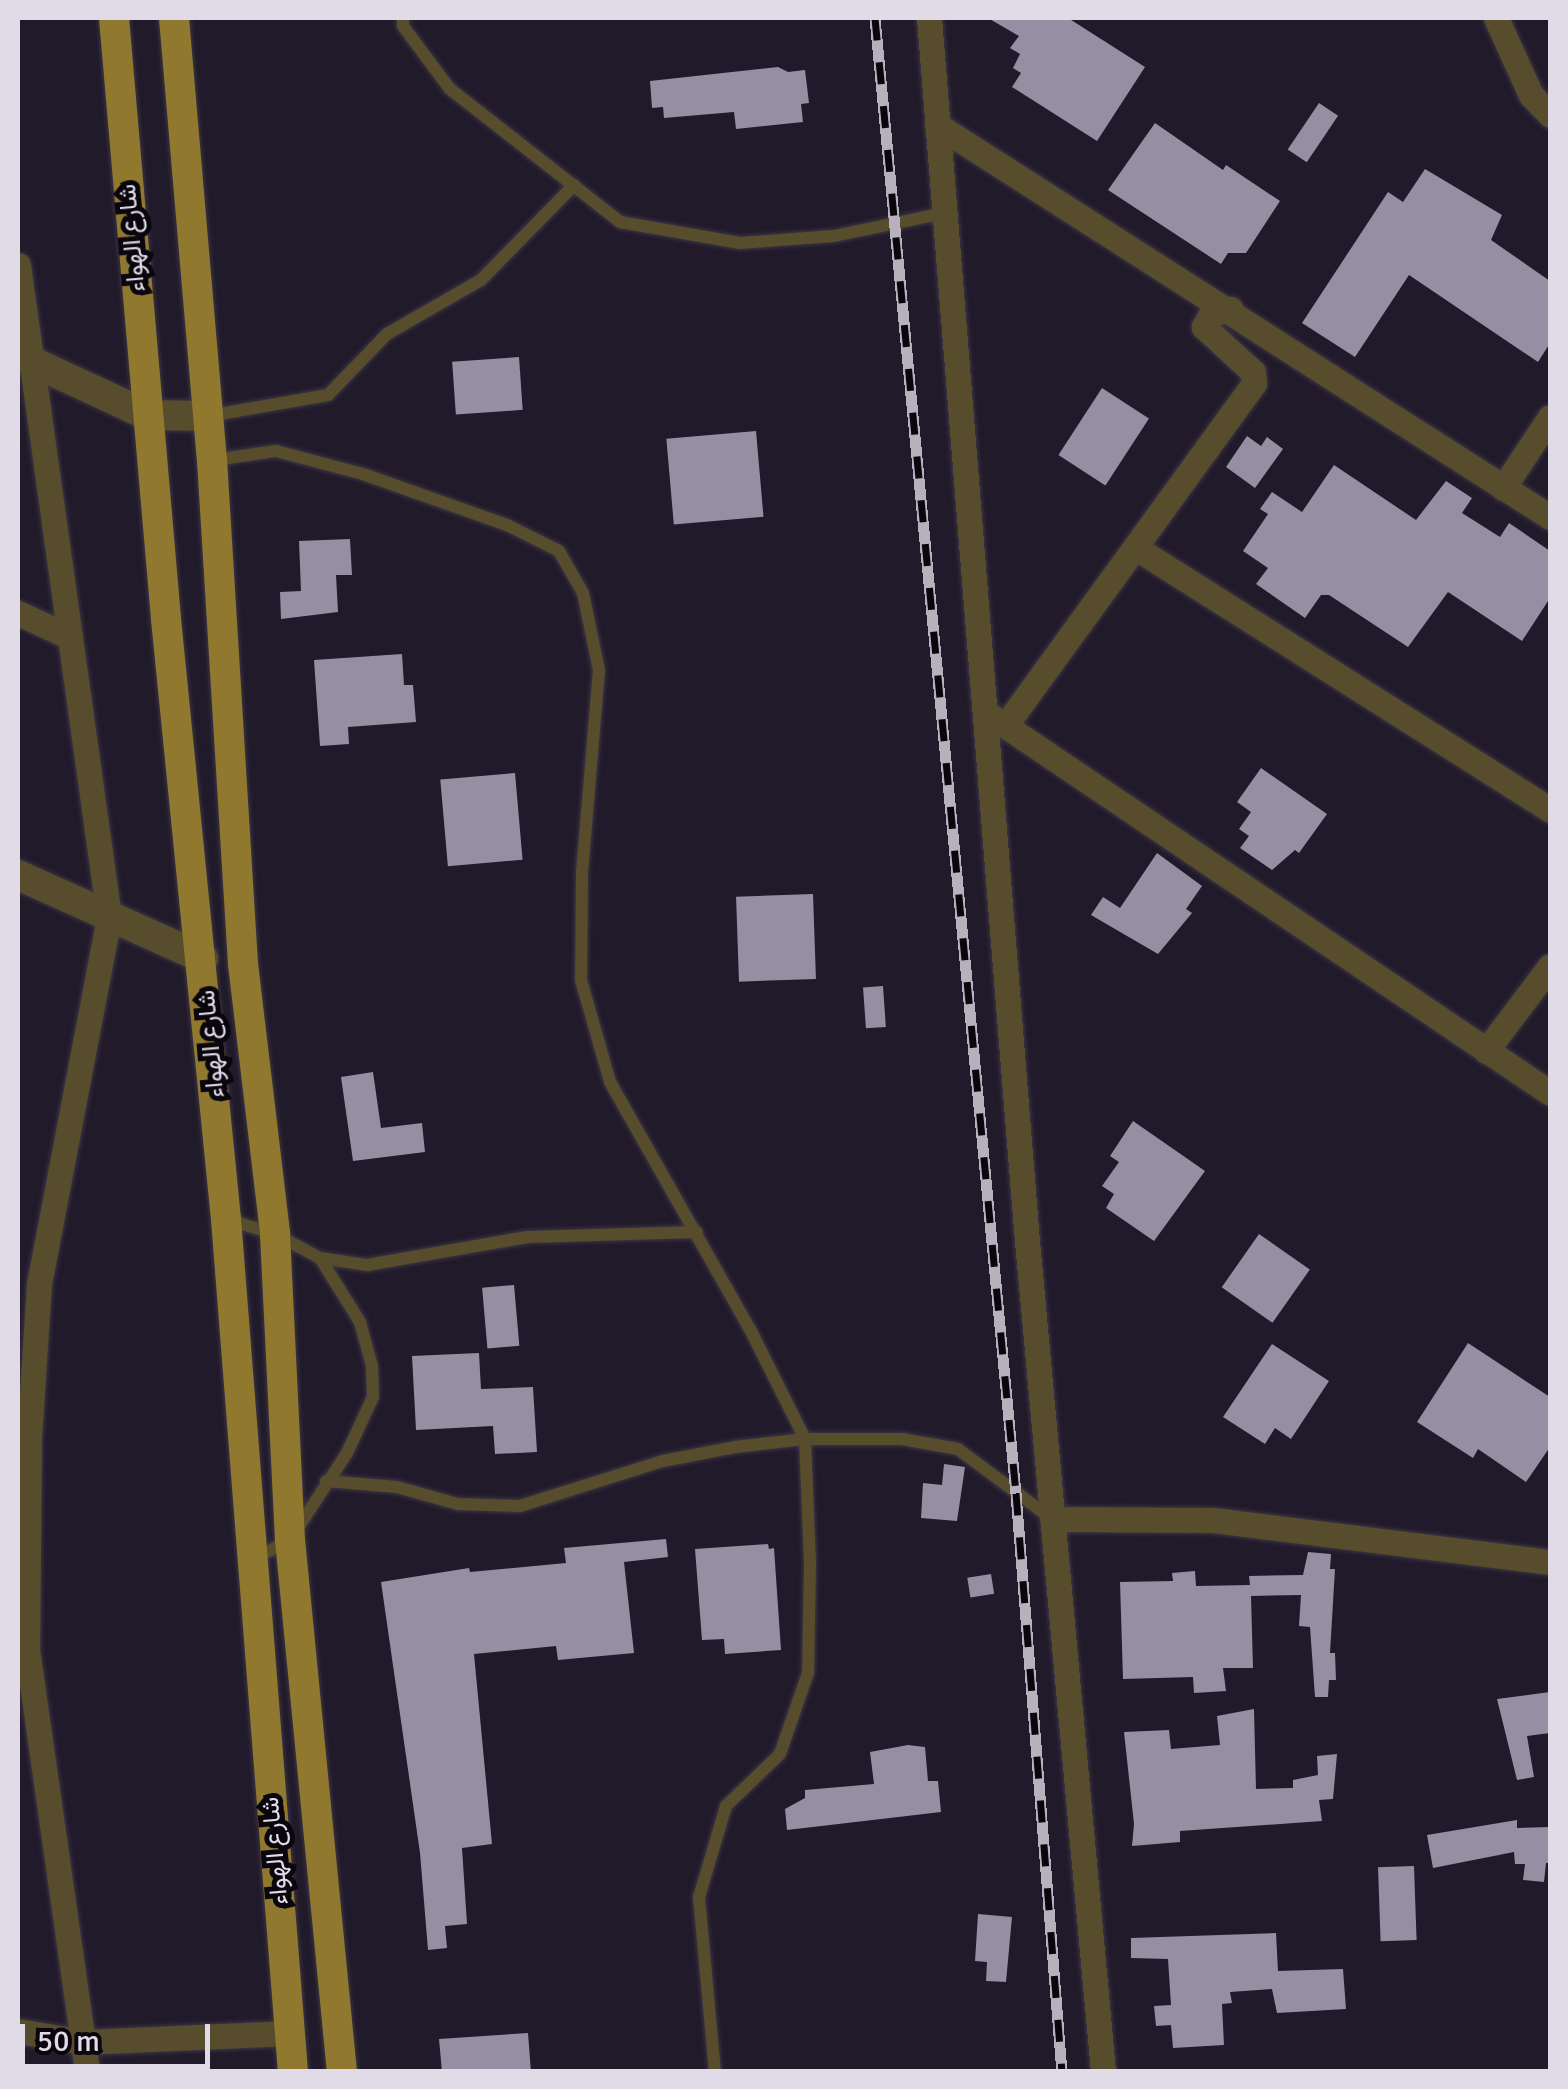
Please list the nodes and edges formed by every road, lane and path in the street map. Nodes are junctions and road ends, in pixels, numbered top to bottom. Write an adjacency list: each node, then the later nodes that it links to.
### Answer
1 (114, 18): 13 (main road, شارع الهواء)
2 (174, 18): 14 (main road, شارع الهواء)
3 (402, 18): 8 (lane)
4 (928, 18): 7 (street)
5 (1496, 18): 6 (street)
6 (1550, 115)
7 (937, 125): 9 (street); 11 (street)
8 (574, 185): 9 (lane); 14 (lane)
9 (944, 214): 22 (street)
10 (18, 265): 12 (street)
11 (1230, 309): 17 (street); 19 (street)
12 (25, 359): 13 (street); 21 (street)
13 (147, 415): 14 (street); 26 (main road, شارع الهواء)
14 (206, 416): 16 (main road, شارع الهواء)
15 (1550, 416): 17 (street)
16 (212, 460): 31 (lane); 32 (main road, شارع الهواء)
17 (1503, 488): 18 (street)
18 (1550, 517)
19 (1136, 548): 22 (street); 23 (street)
20 (18, 613): 21 (street)
21 (70, 636): 25 (street)
22 (995, 719): 28 (street); 37 (street)
23 (1550, 810)
24 (18, 875): 25 (street)
25 (109, 917): 26 (street); 34 (street)
26 (203, 958): 30 (main road, شارع الهواء)
27 (1550, 966): 28 (street)
28 (1486, 1051): 29 (street)
29 (1550, 1093)
30 (226, 1219): 32 (lane); 39 (main road, شارع الهواء)
31 (696, 1232): 33 (lane); 35 (lane)
32 (275, 1234): 33 (lane); 38 (main road, شارع الهواء)
33 (320, 1258): 36 (lane)
34 (23, 1438): 41 (street)
35 (805, 1439): 36 (lane); 37 (lane); 48 (lane)
36 (326, 1481): 38 (lane)
37 (1052, 1519): 40 (street); 49 (street)
38 (290, 1540): 39 (lane); 47 (main road, شارع الهواء)
39 (251, 1560): 43 (main road, شارع الهواء)
40 (1550, 1562)
41 (22, 1657): 44 (street)
42 (18, 2031): 44 (street)
43 (290, 2033): 44 (street); 46 (main road, شارع الهواء)
44 (84, 2042): 45 (street)
45 (87, 2072)
46 (293, 2072)
47 (342, 2072)
48 (715, 2072)
49 (1103, 2072)

